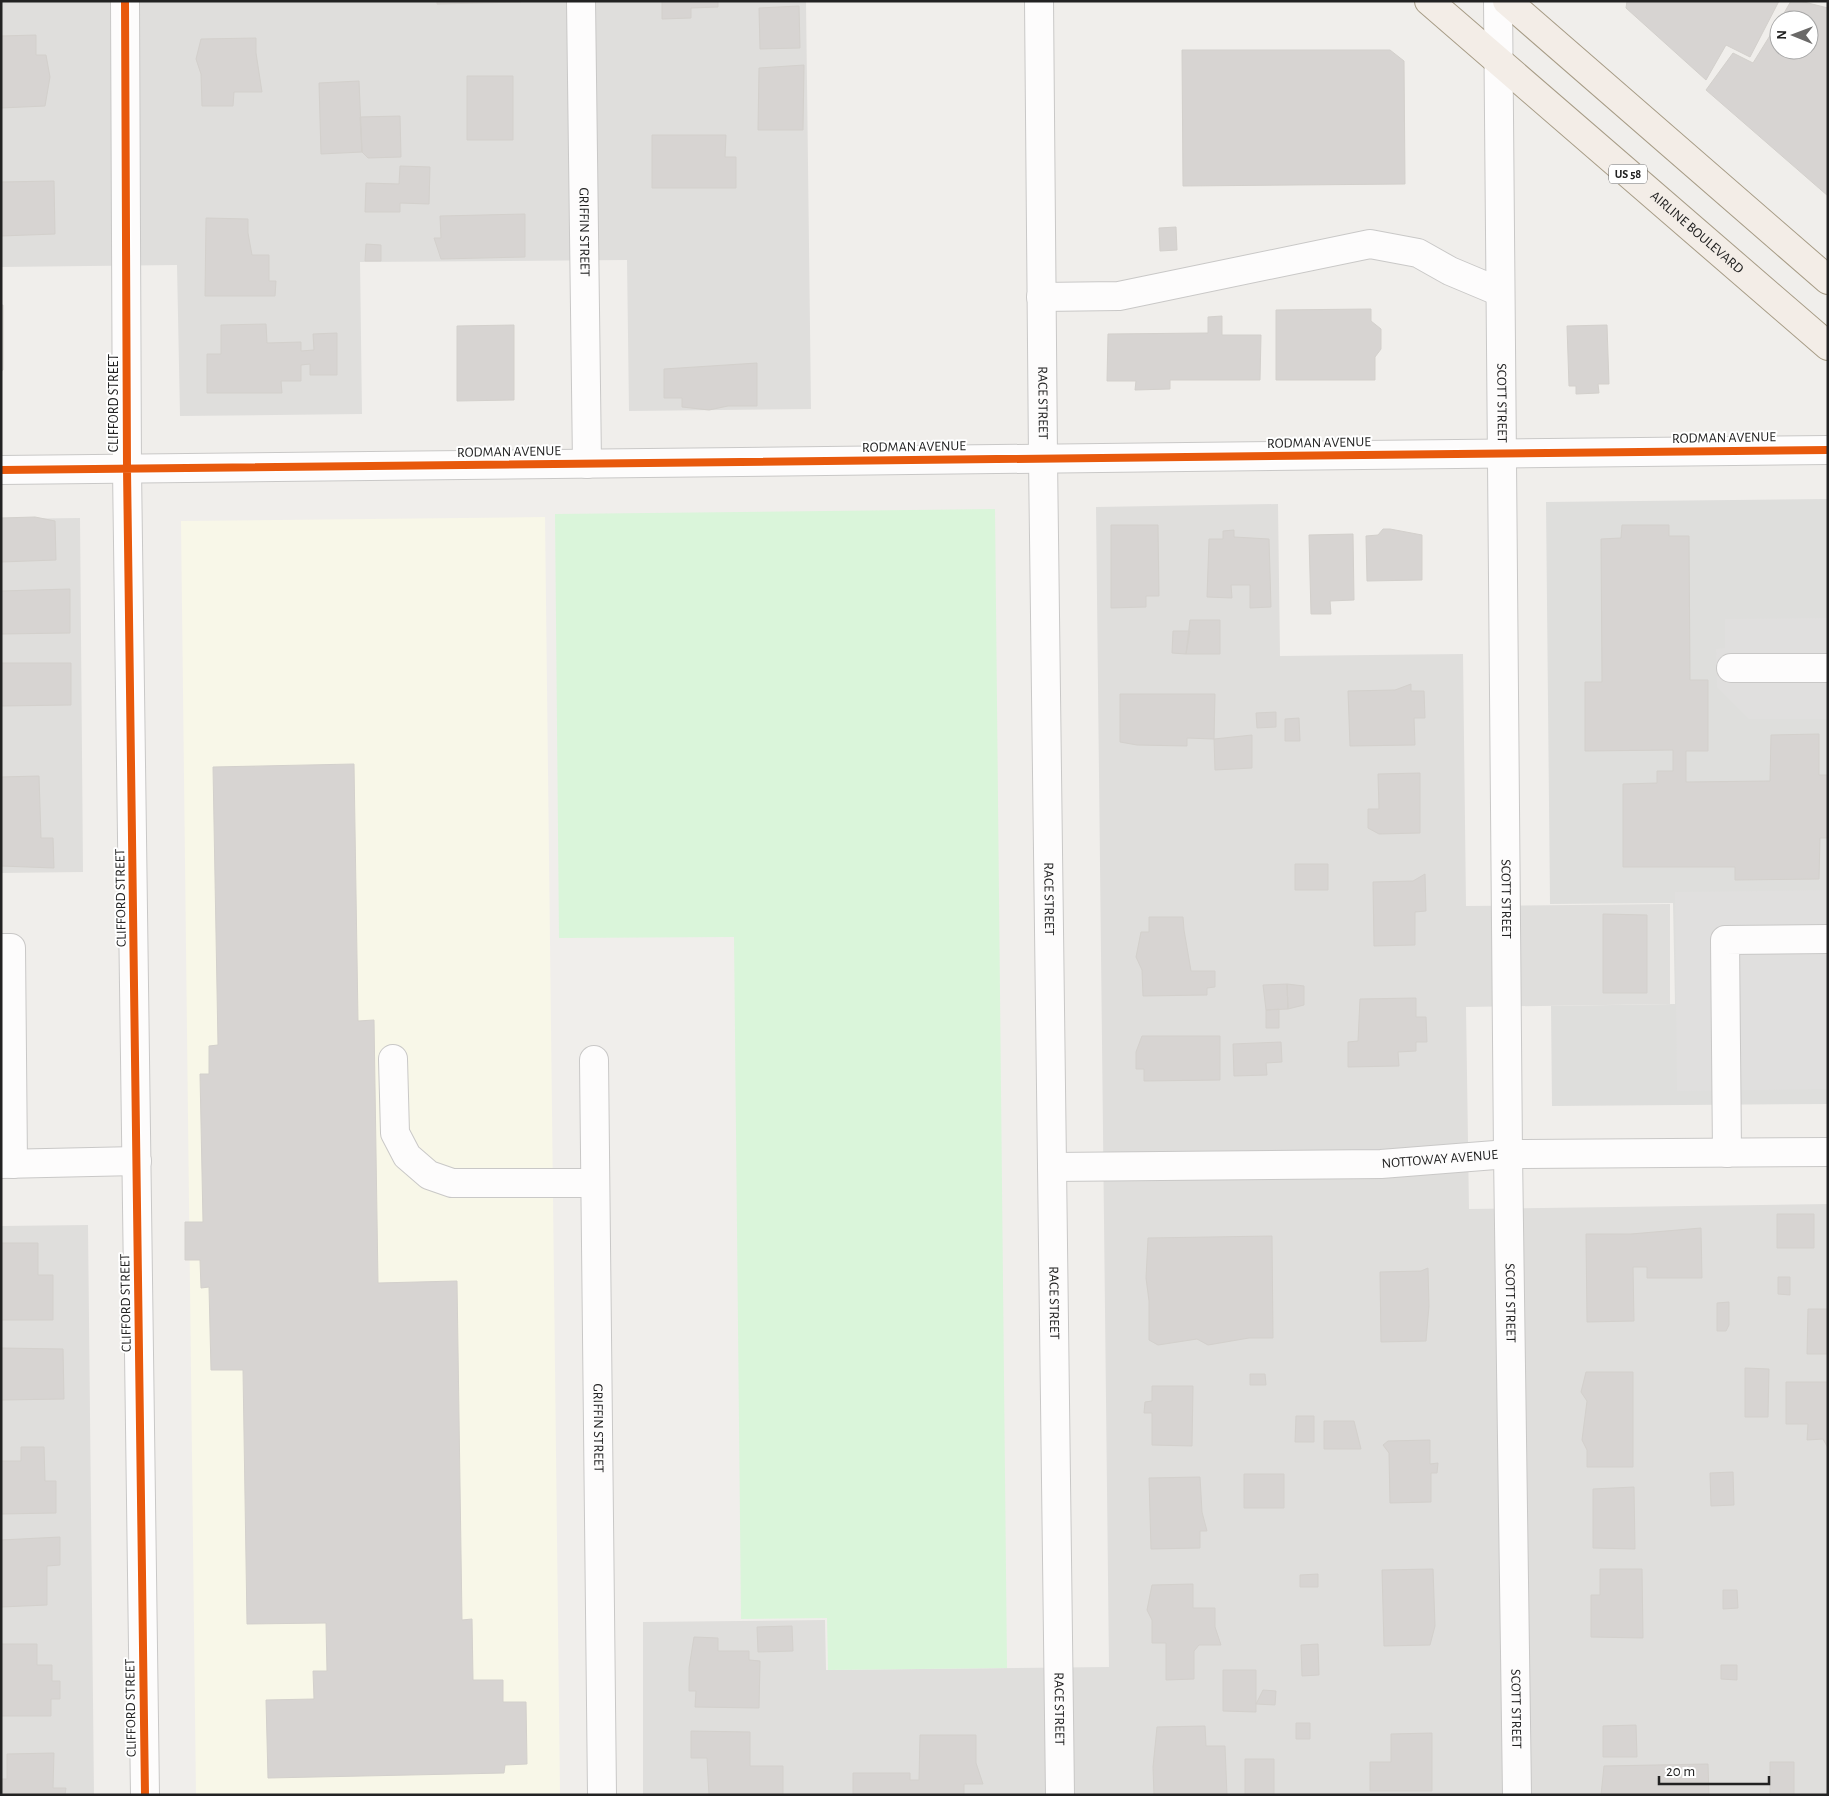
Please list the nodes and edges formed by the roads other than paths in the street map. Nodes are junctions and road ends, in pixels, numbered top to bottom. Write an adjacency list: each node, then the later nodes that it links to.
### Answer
1 (125, 1): 16 (street, CLIFFORD STREET)
2 (581, 1): 15 (street, GRIFFIN STREET)
3 (1039, 1): 10 (street, RACE STREET)
4 (1429, 1): 7 (main road, AIRLINE BOULEVARD / US 58)
5 (1498, 1): 7 (street, SCOTT STREET)
6 (1507, 1): 8 (main road)
7 (1498, 62): 9 (street, SCOTT STREET); 11 (main road, AIRLINE BOULEVARD / US 58)
8 (1828, 280)
9 (1500, 292): 10 (street); 13 (street, SCOTT STREET)
10 (1042, 297): 14 (street, RACE STREET)
11 (1828, 346)
12 (1828, 450): 13 (street, RODMAN AVENUE)
13 (1501, 453): 14 (street, RODMAN AVENUE); 26 (street, SCOTT STREET)
14 (1043, 458): 15 (street, RODMAN AVENUE); 29 (street, RACE STREET)
15 (587, 464): 16 (street, RODMAN AVENUE)
16 (127, 469): 17 (street, RODMAN AVENUE); 27 (street, CLIFFORD STREET)
17 (1, 470)
18 (1731, 668): 19 (street)
19 (1828, 668)
20 (1828, 939): 25 (street)
21 (1, 948): 28 (street)
22 (392, 1059): 30 (street)
23 (594, 1060): 30 (street, GRIFFIN STREET)
24 (1828, 1152): 25 (street, NOTTOWAY AVENUE)
25 (1726, 1153): 26 (street, NOTTOWAY AVENUE)
26 (1508, 1154): 29 (street, NOTTOWAY AVENUE); 34 (street, SCOTT STREET)
27 (137, 1161): 28 (street); 31 (street, CLIFFORD STREET)
28 (7, 1164)
29 (1052, 1167): 33 (street, RACE STREET)
30 (596, 1183): 32 (street, GRIFFIN STREET)
31 (145, 1795)
32 (602, 1795)
33 (1060, 1795)
34 (1517, 1795)

